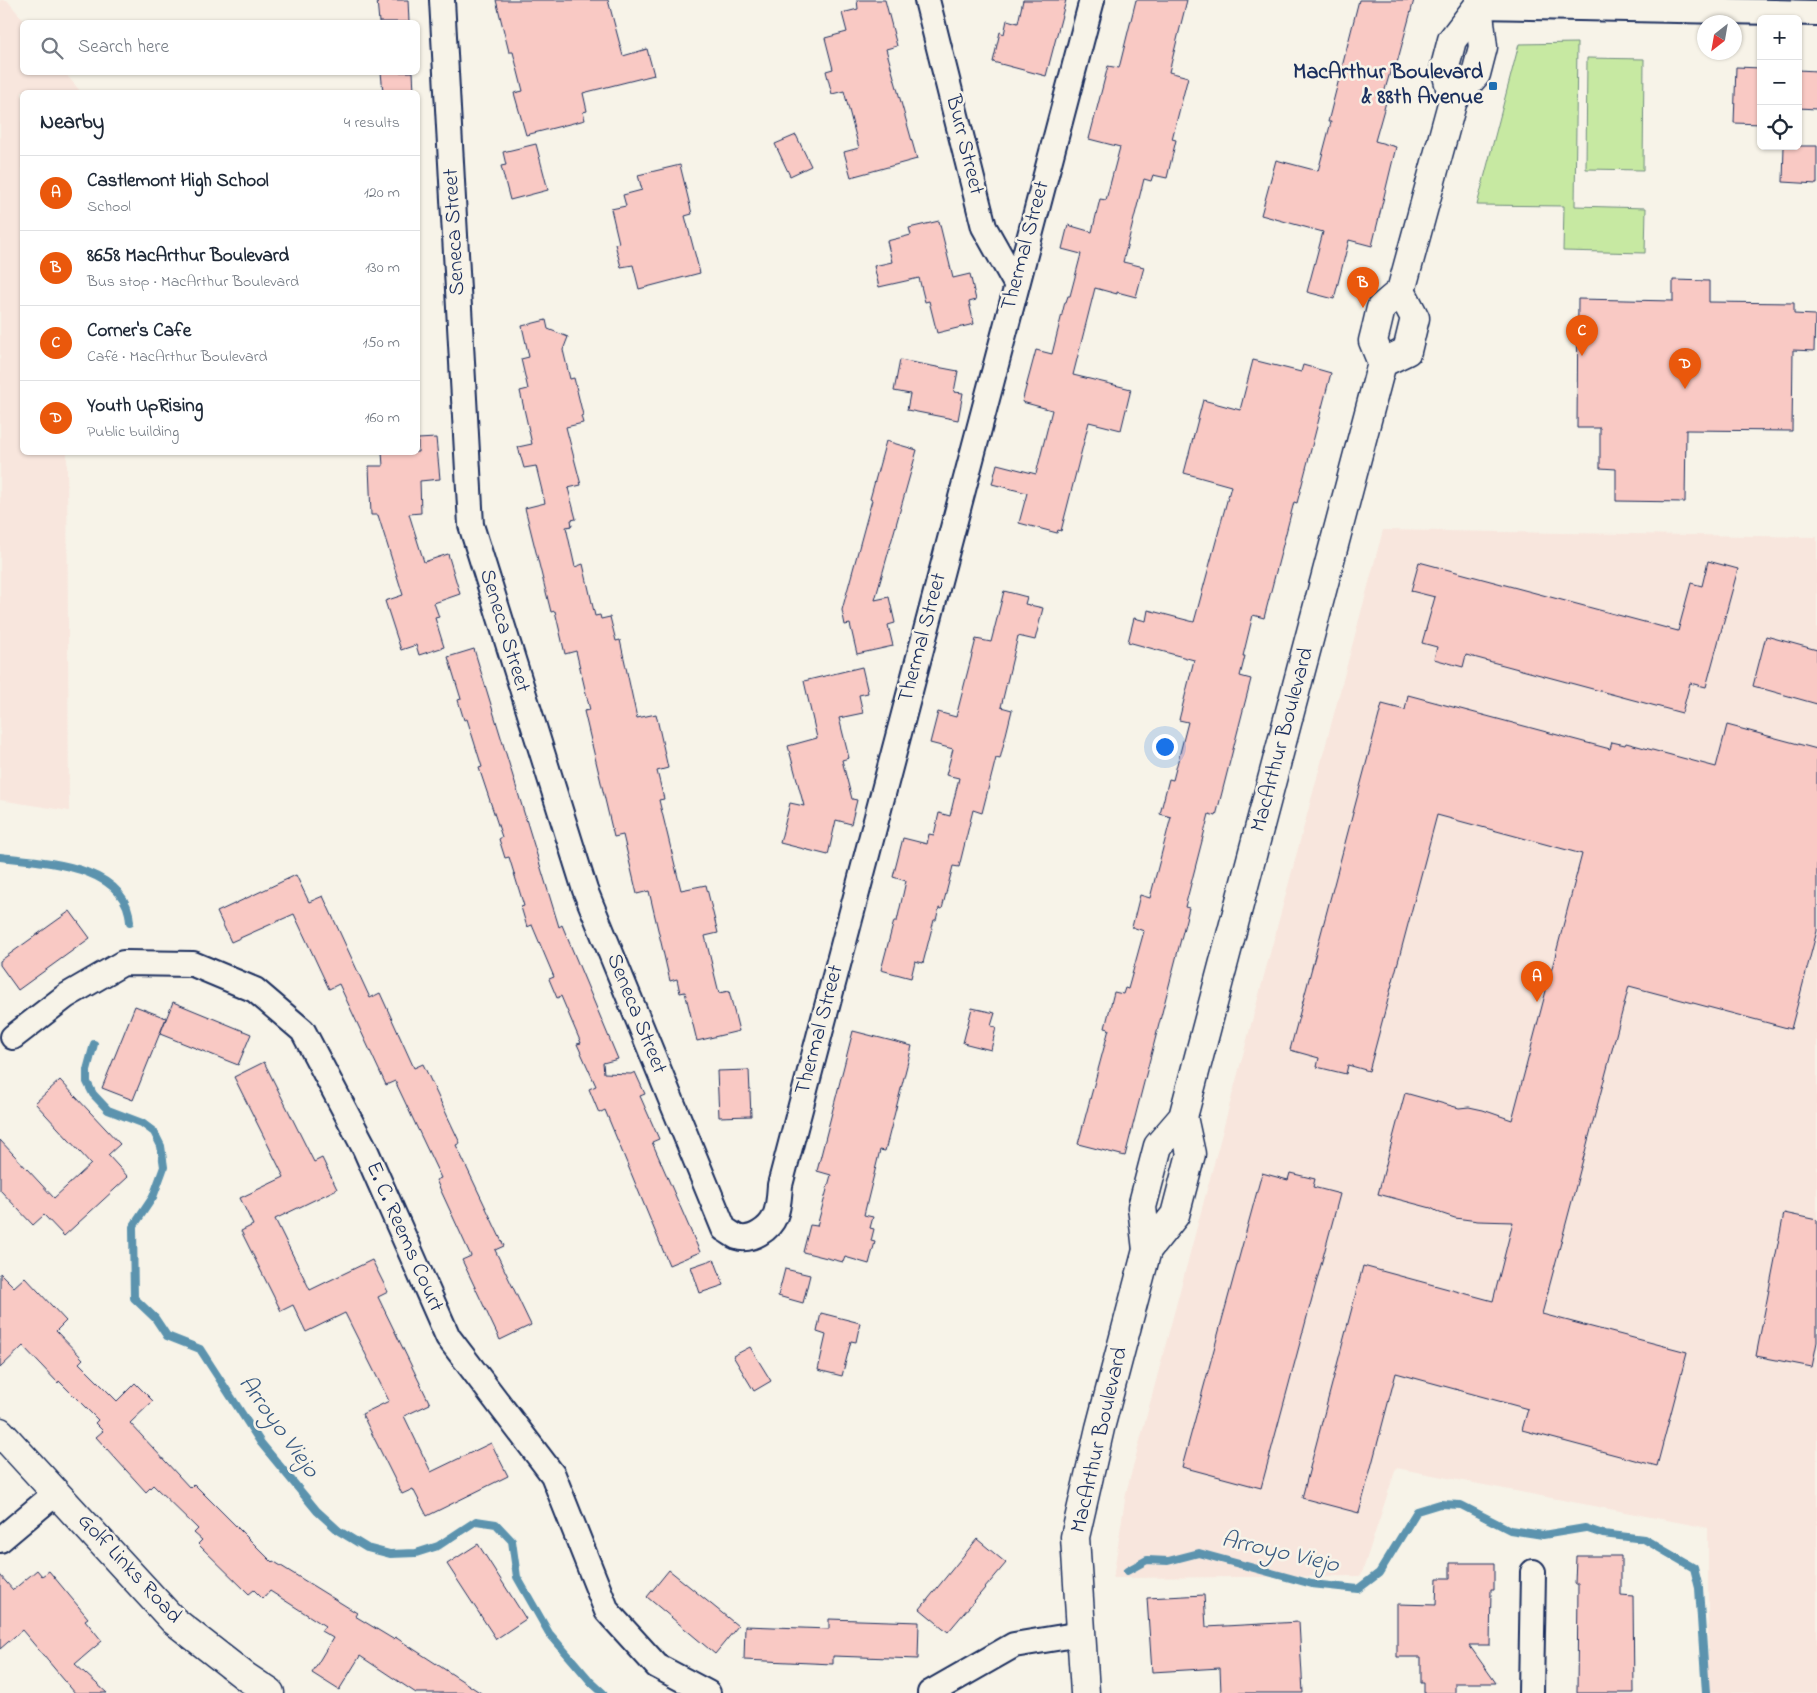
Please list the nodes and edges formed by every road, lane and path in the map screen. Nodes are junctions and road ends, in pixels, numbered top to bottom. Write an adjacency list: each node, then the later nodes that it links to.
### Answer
1 (442, 0): 10 (street, Seneca Street)
2 (927, 0): 6 (street, Burr Street)
3 (1092, 0): 6 (street, Thermal Street)
4 (1479, 3): 5 (street); 7 (main road)
5 (1817, 13)
6 (1016, 284): 10 (street, Thermal Street)
7 (1401, 291): 8 (main road); 8 (main road)
8 (1382, 363): 15 (main road, MacArthur Boulevard)
9 (13, 1037): 17 (street, E. C. Reems Court)
10 (724, 1229)
11 (0, 1432): 12 (main road, Golf Links Road)
12 (56, 1494): 13 (street); 16 (main road, Golf Links Road)
13 (0, 1540)
14 (1533, 1572): 20 (street)
15 (1081, 1634): 18 (street); 19 (main road, MacArthur Boulevard)
16 (270, 1693)
17 (708, 1693)
18 (930, 1693)
19 (1085, 1693)
20 (1531, 1693)

